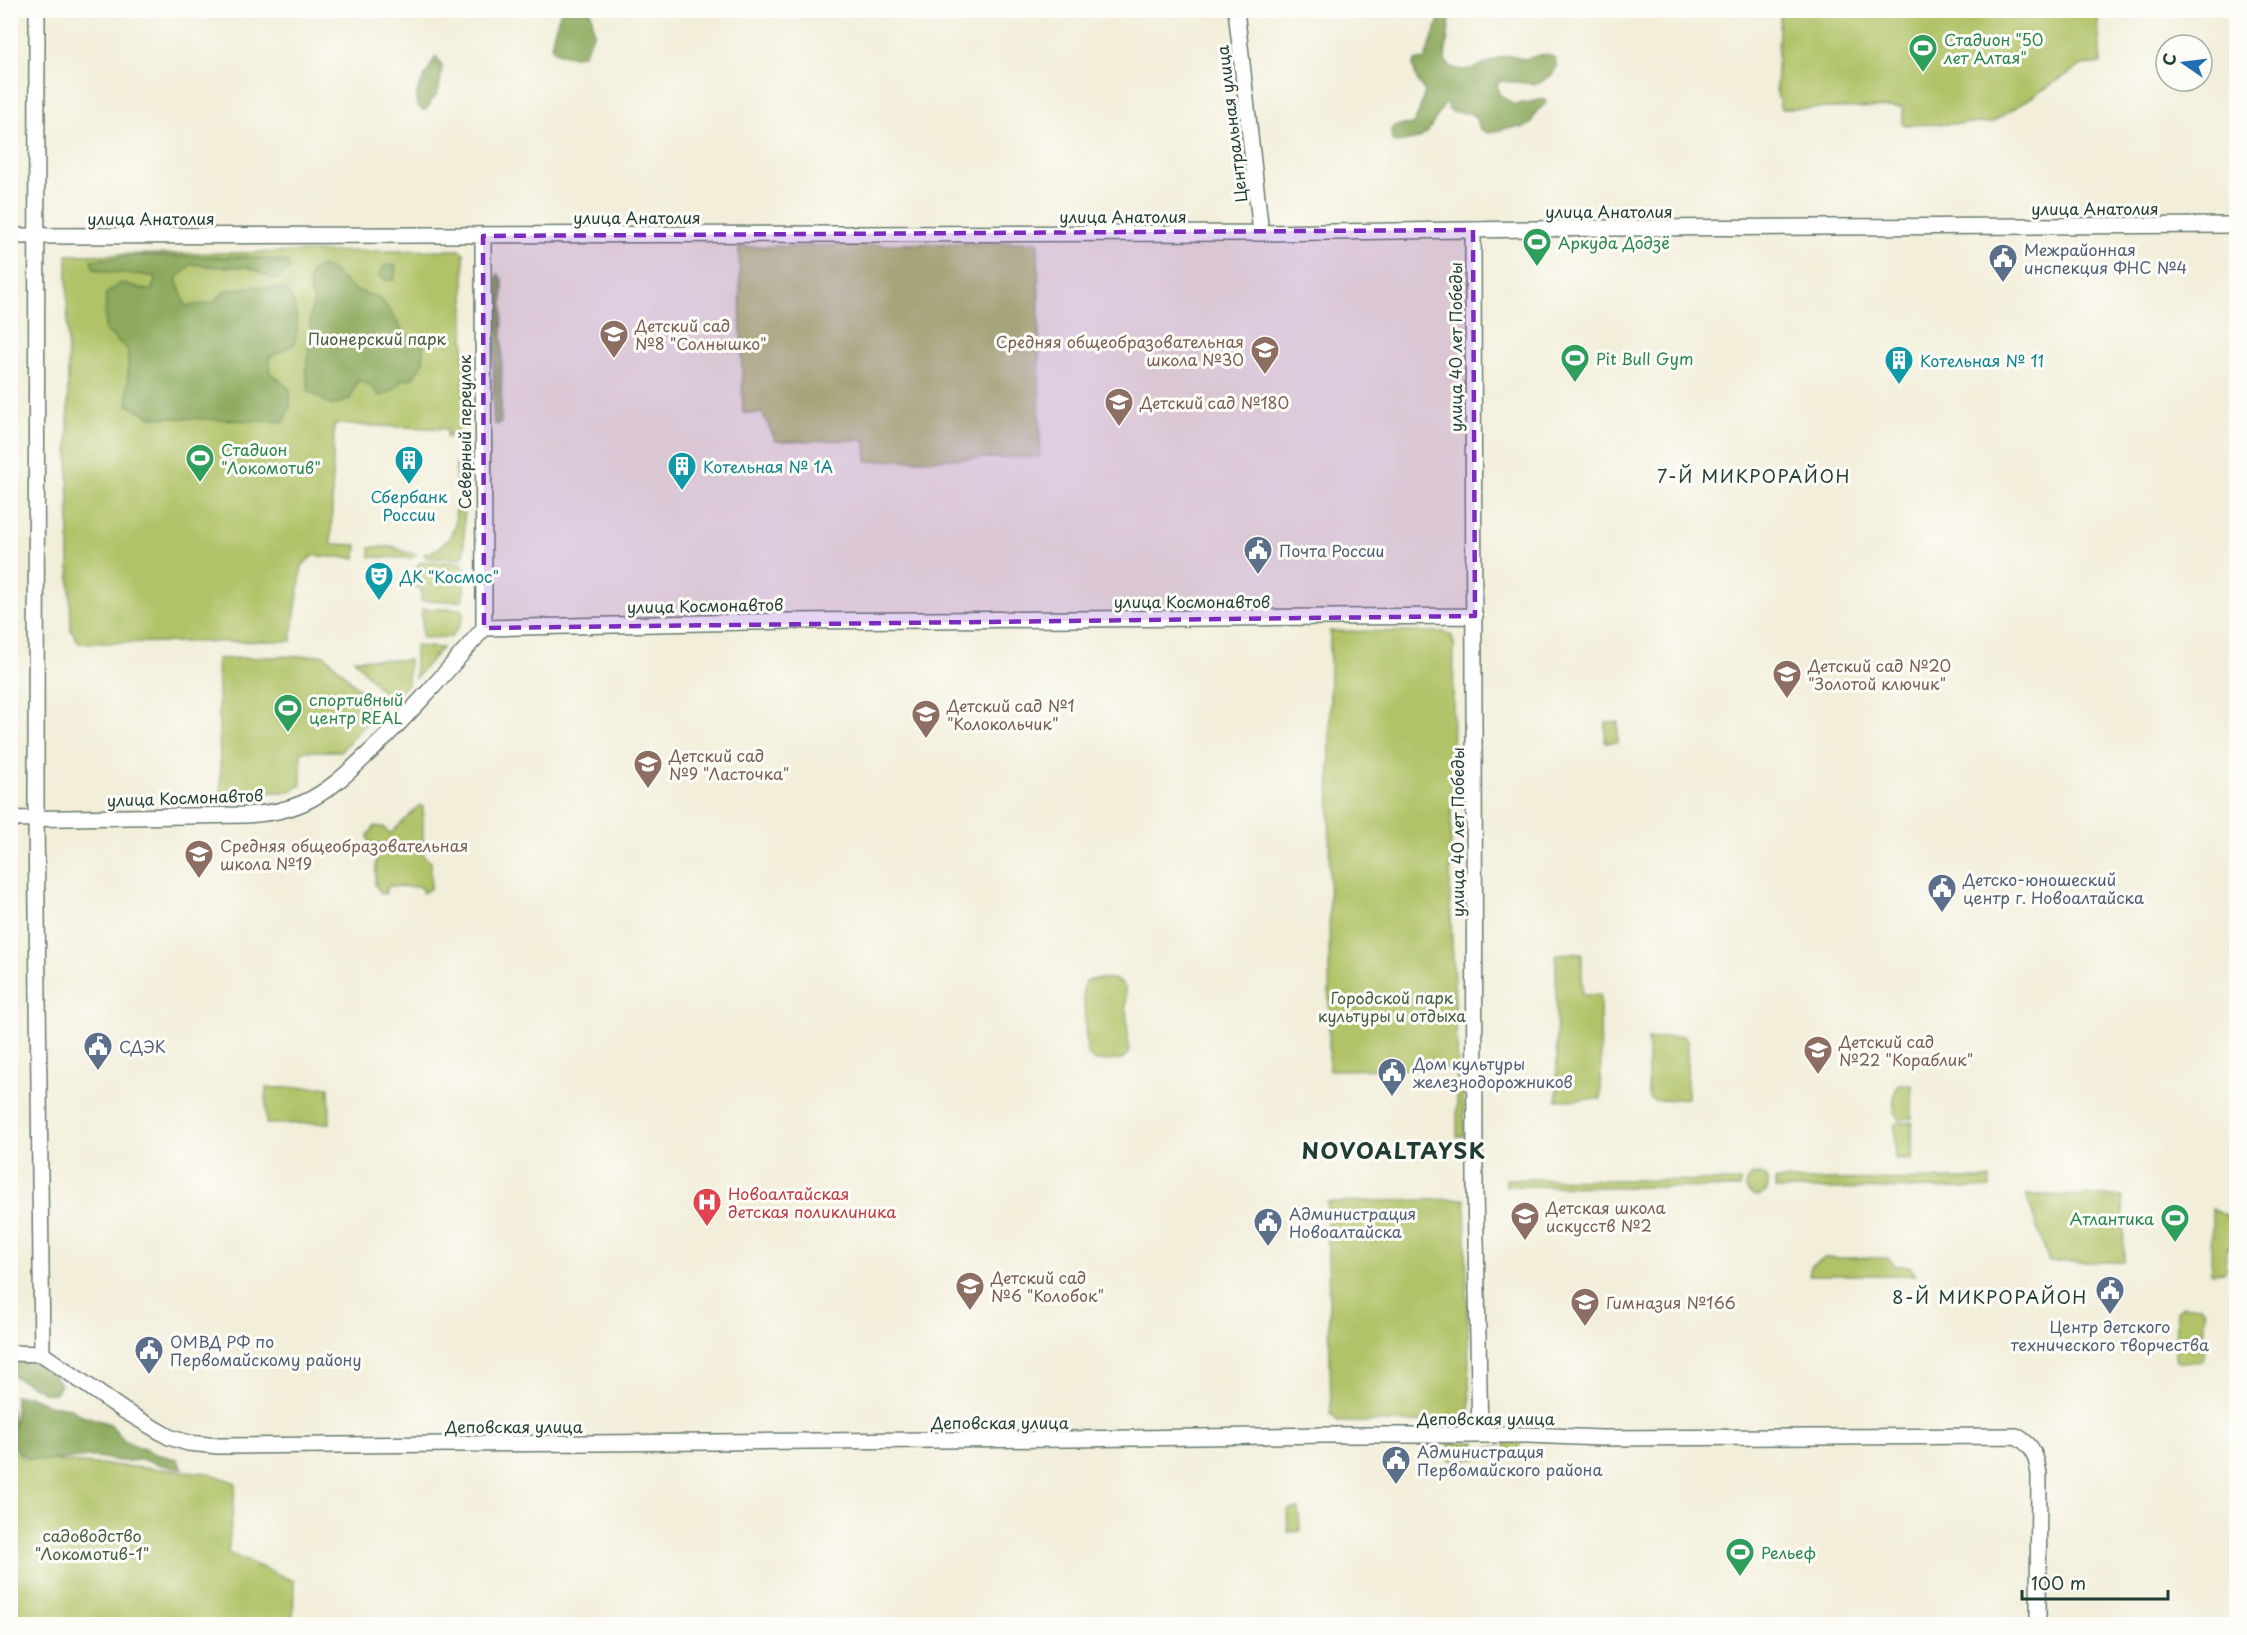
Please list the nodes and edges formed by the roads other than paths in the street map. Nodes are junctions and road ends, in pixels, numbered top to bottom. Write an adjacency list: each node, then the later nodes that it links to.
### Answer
1 (37, 10): 7 (street)
2 (1236, 10): 5 (street, Центральная улица)
3 (2236, 225): 4 (street, улица Анатолия)
4 (1473, 230): 5 (street, улица Анатолия); 9 (street, улица 40 лет Победы)
5 (1261, 233): 8 (street, улица Анатолия)
6 (10, 236): 7 (street, улица Анатолия)
7 (38, 236): 8 (street, улица Анатолия); 12 (street)
8 (483, 236): 10 (street, Северный переулок)
9 (1475, 616): 10 (street, улица Космонавтов); 15 (street, улица 40 лет Победы)
10 (484, 628): 12 (street, улица Космонавтов)
11 (10, 819): 12 (street, улица Космонавтов)
12 (36, 819): 14 (street)
13 (10, 1353): 14 (street)
14 (42, 1354): 15 (street, Деповская улица)
15 (1480, 1435): 16 (street, Деповская улица)
16 (2037, 1624)

